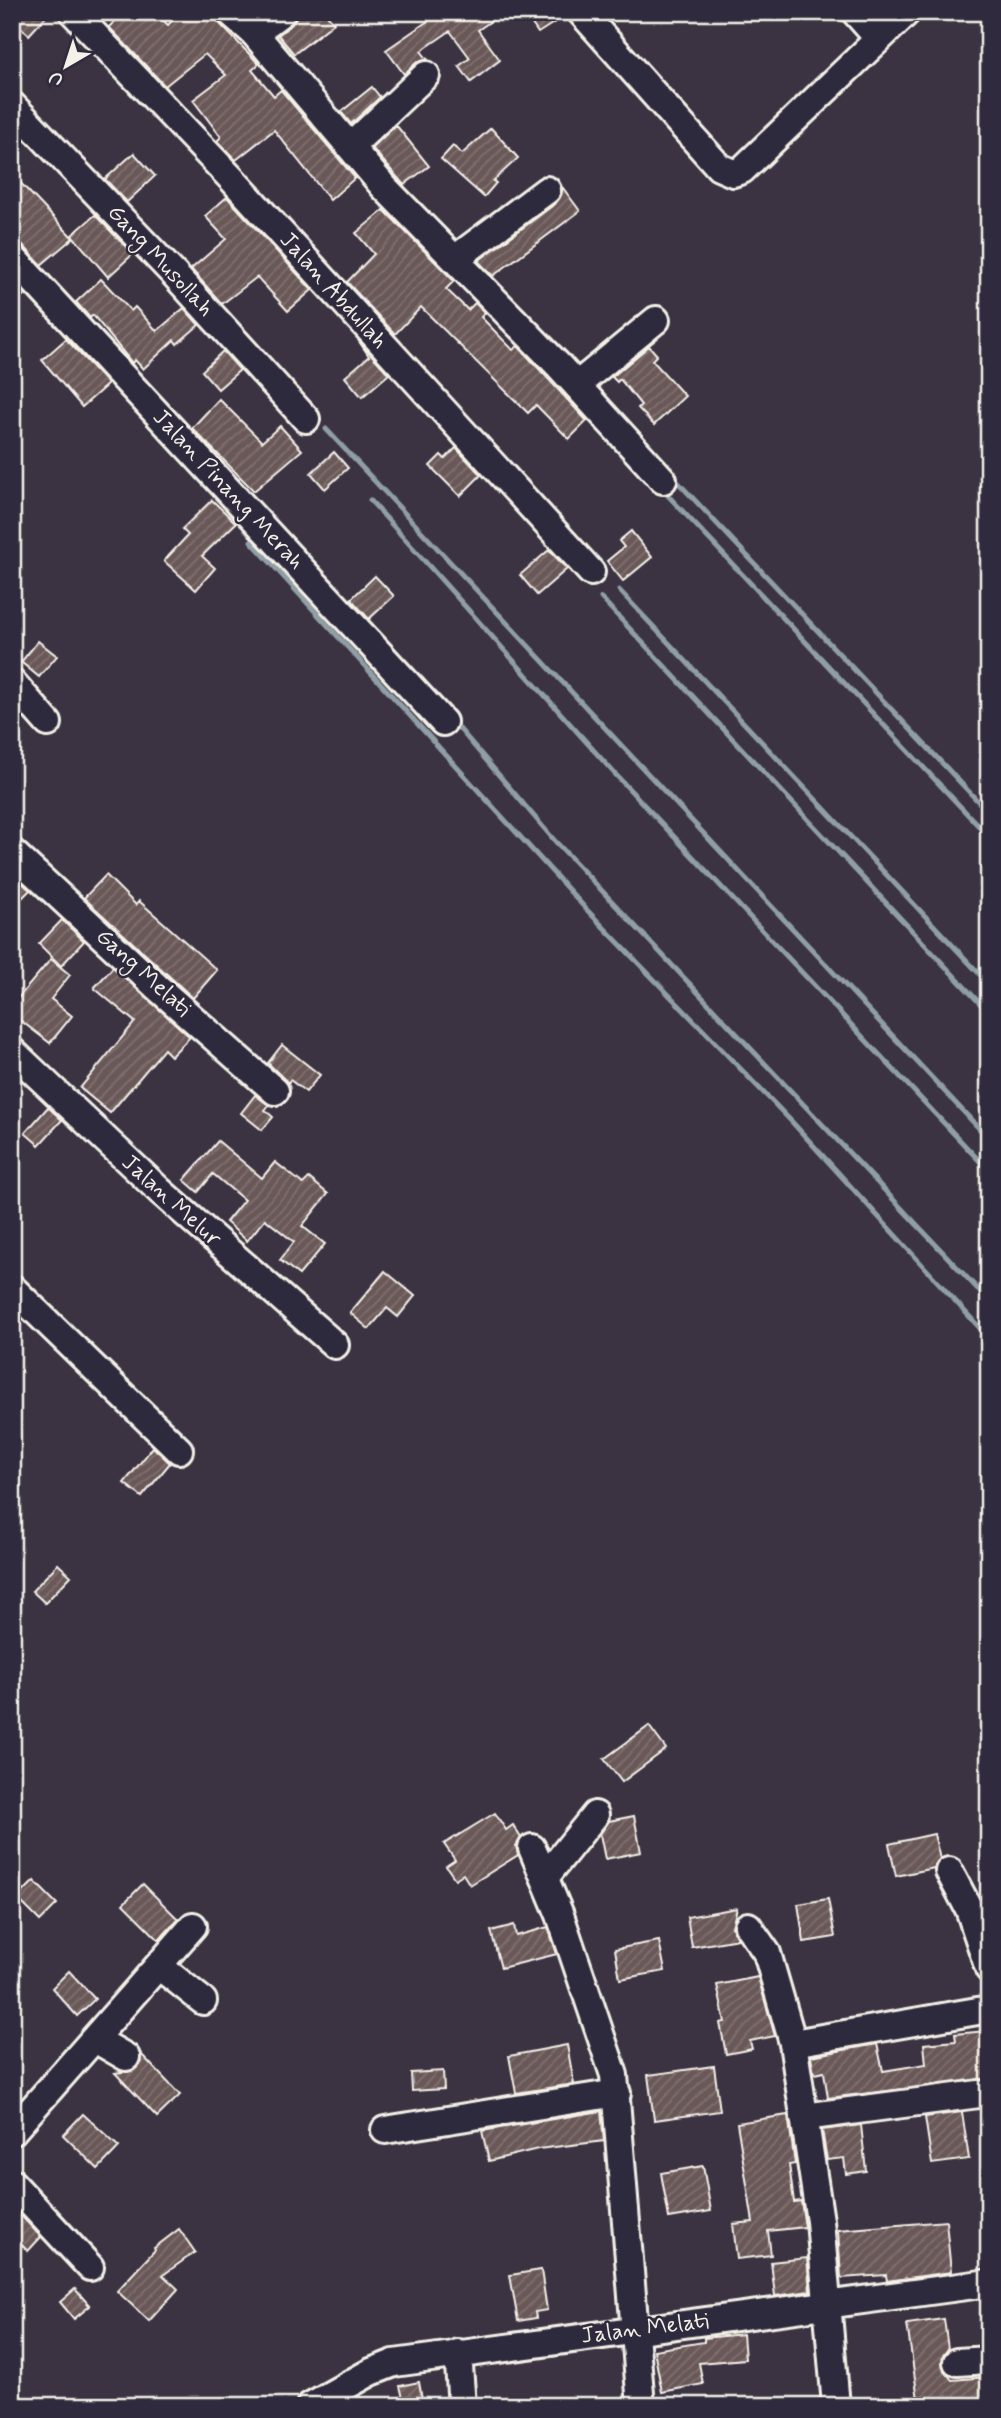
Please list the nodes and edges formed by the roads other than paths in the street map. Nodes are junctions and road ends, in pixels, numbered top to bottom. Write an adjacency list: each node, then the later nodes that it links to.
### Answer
1 (73, 12): 19 (street, Jalan Abdullah)
2 (230, 12): 7 (street)
3 (282, 12): 7 (street)
4 (581, 12): 8 (street)
5 (855, 12): 8 (street)
6 (907, 12): 8 (street)
7 (254, 33): 11 (street)
8 (878, 38)
9 (426, 75): 11 (street)
10 (12, 106): 17 (street, Gang Musollah)
11 (351, 146): 14 (street)
12 (547, 190): 14 (street)
13 (12, 257): 21 (street, Jalan Pinang Merah)
14 (454, 259): 16 (street)
15 (656, 320): 16 (street)
16 (577, 385): 18 (street)
17 (306, 419)
18 (663, 480)
19 (591, 572)
20 (12, 682): 22 (street)
21 (443, 722)
22 (48, 723)
23 (12, 852): 25 (street, Gang Melati)
24 (12, 1051): 27 (street, Jalan Melur)
25 (275, 1091)
26 (12, 1288): 28 (street)
27 (335, 1345)
28 (179, 1450)
29 (595, 1815): 32 (street)
30 (532, 1848): 32 (street)
31 (949, 1871): 36 (street)
32 (545, 1876): 42 (street)
33 (193, 1926): 35 (street)
34 (748, 1926): 40 (street)
35 (159, 1966): 37 (street); 39 (street)
36 (989, 1969)
37 (203, 2001)
38 (989, 2009): 40 (street)
39 (95, 2039): 41 (street); 46 (street)
40 (793, 2043): 44 (street)
41 (126, 2057)
42 (617, 2093): 45 (street); 51 (street)
43 (979, 2094): 44 (street)
44 (804, 2117): 50 (street)
45 (385, 2130)
46 (12, 2132)
47 (12, 2183): 48 (street)
48 (90, 2267)
49 (989, 2283): 50 (street, Jalan Melati)
50 (829, 2306): 51 (street, Jalan Melati); 58 (street)
51 (635, 2331): 52 (street, Jalan Melati); 57 (street)
52 (458, 2353): 55 (street, Jalan Melati); 56 (street)
53 (989, 2360): 54 (street)
54 (957, 2362)
55 (310, 2406)
56 (462, 2406)
57 (640, 2406)
58 (836, 2406)

